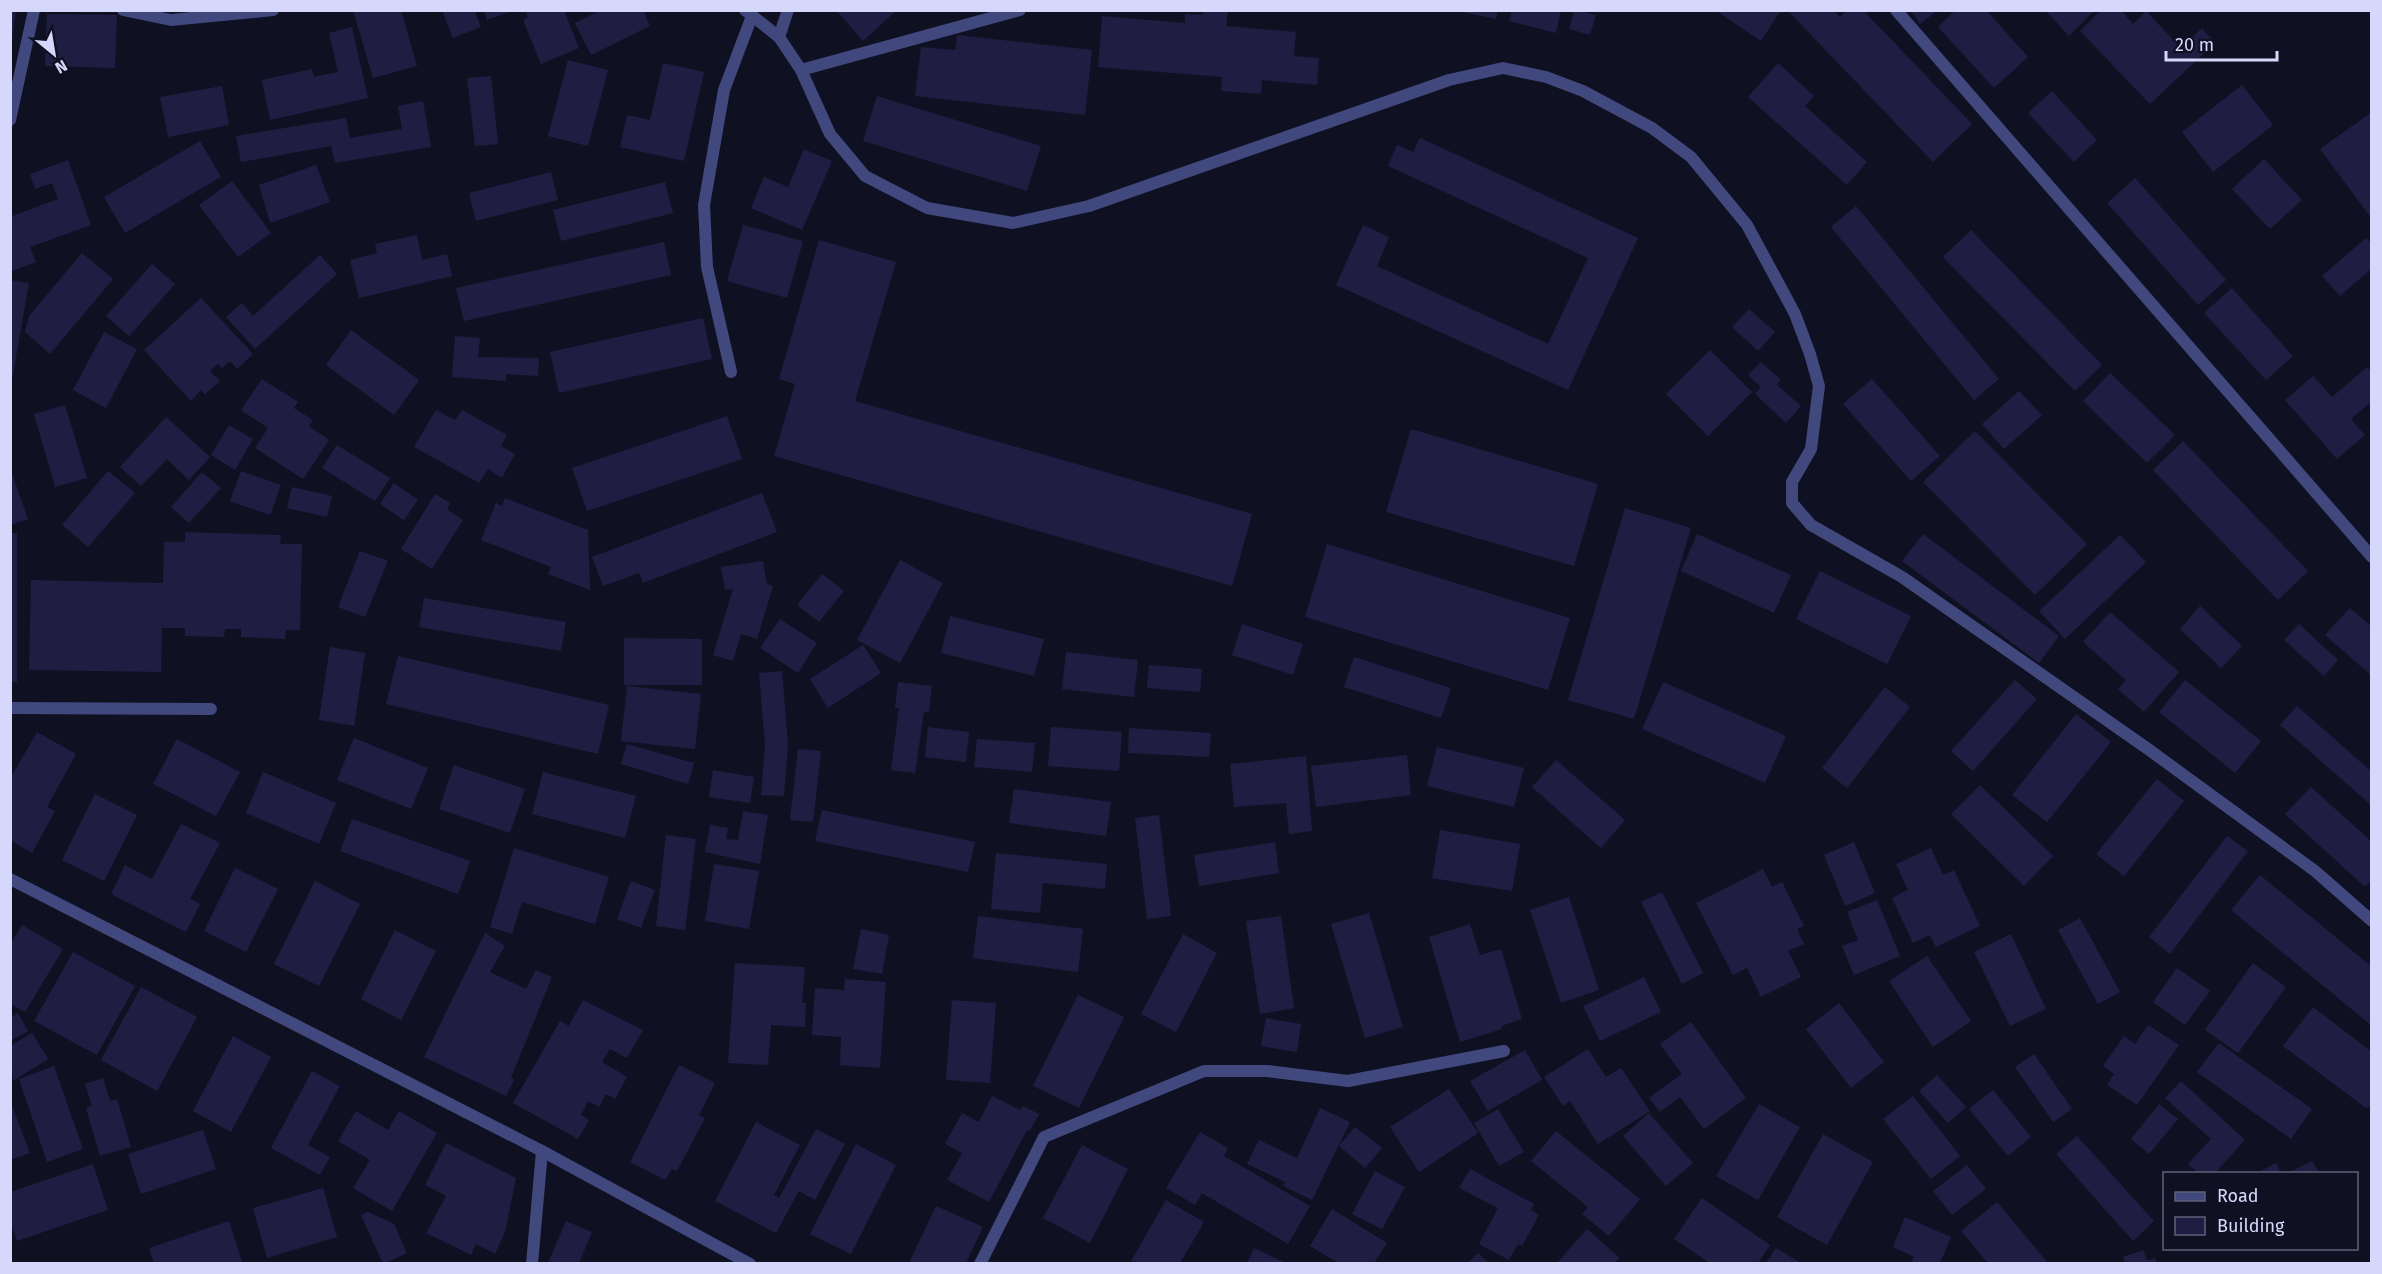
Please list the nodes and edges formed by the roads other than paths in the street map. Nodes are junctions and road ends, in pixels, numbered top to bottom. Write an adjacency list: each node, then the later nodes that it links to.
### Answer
1 (34, 10): 10 (street)
2 (123, 10): 3 (street)
3 (273, 10)
4 (788, 10): 8 (street)
5 (1020, 10): 9 (street)
6 (1896, 10): 12 (street)
7 (748, 13): 8 (street); 11 (street)
8 (779, 37): 9 (street)
9 (801, 70): 16 (street)
10 (10, 120)
11 (731, 372)
12 (2372, 557)
13 (10, 708): 14 (street)
14 (211, 709)
15 (10, 879): 18 (street)
16 (2372, 921)
17 (1504, 1051): 21 (street)
18 (542, 1151): 19 (street); 20 (street)
19 (532, 1263)
20 (750, 1263)
21 (980, 1263)

